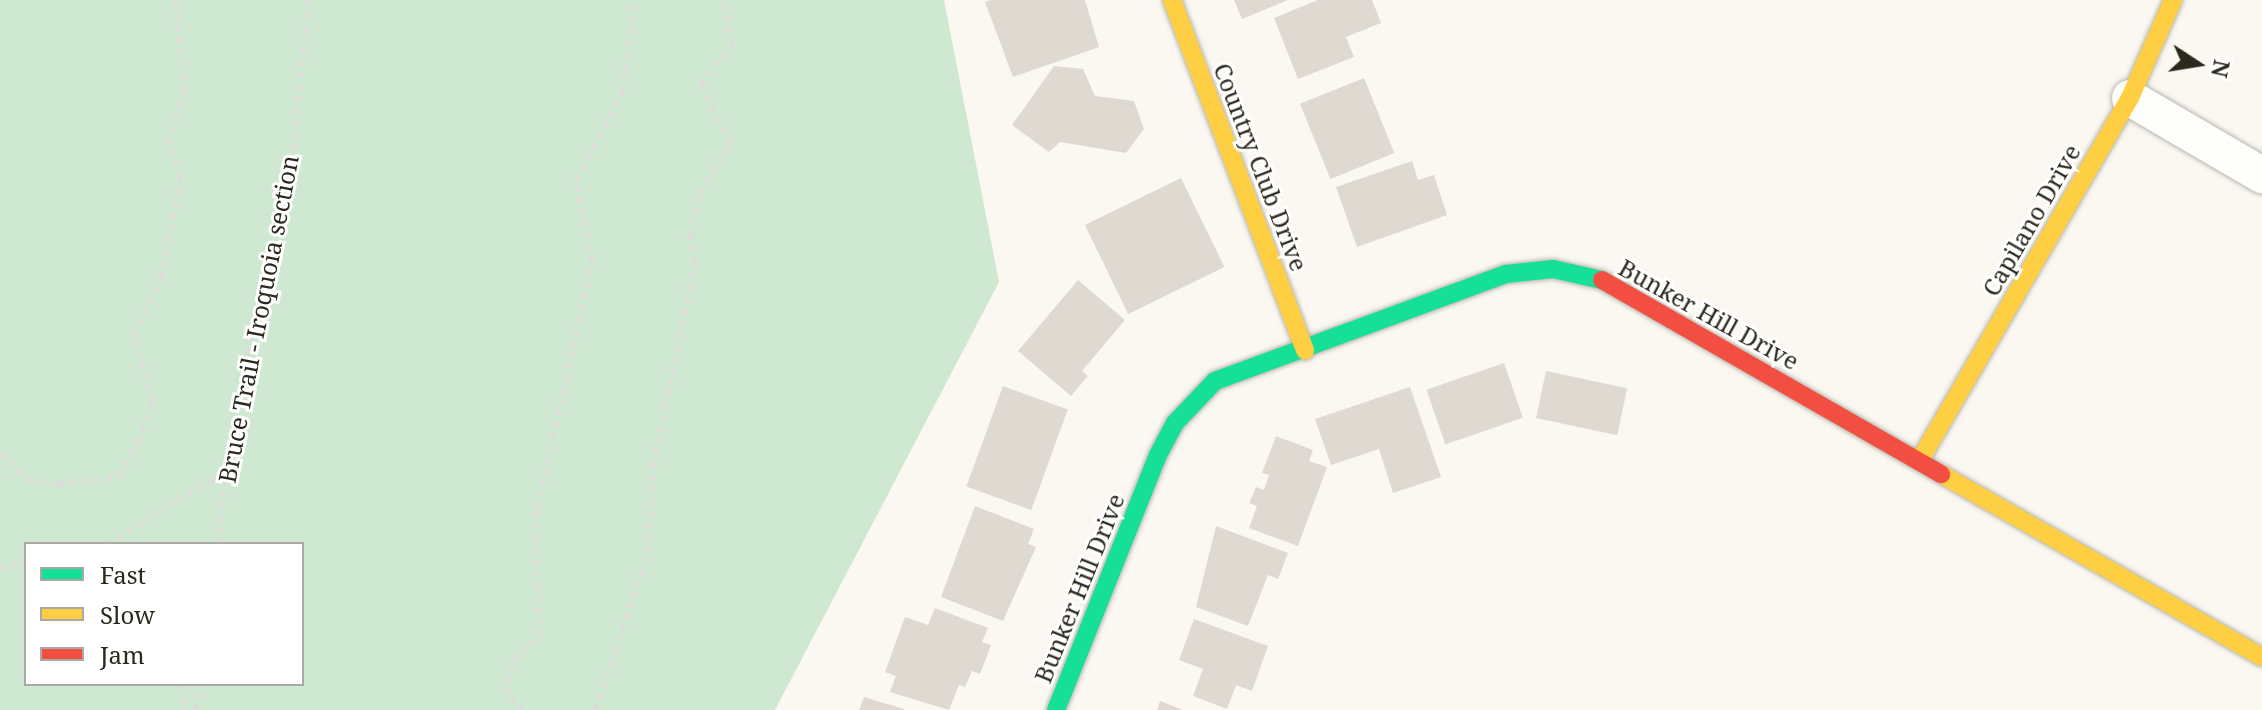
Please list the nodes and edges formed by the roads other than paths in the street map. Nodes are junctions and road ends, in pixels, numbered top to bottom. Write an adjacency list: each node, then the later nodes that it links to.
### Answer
1 (1172, 0): 5 (street, Country Club Drive)
2 (2173, 0): 3 (street, Capilano Drive)
3 (2130, 98): 4 (street); 6 (street, Capilano Drive)
4 (2262, 175)
5 (1305, 351): 6 (street, Bunker Hill Drive); 8 (street, Bunker Hill Drive)
6 (1920, 460): 7 (street, Bunker Hill Drive)
7 (2262, 657)
8 (1056, 710)

